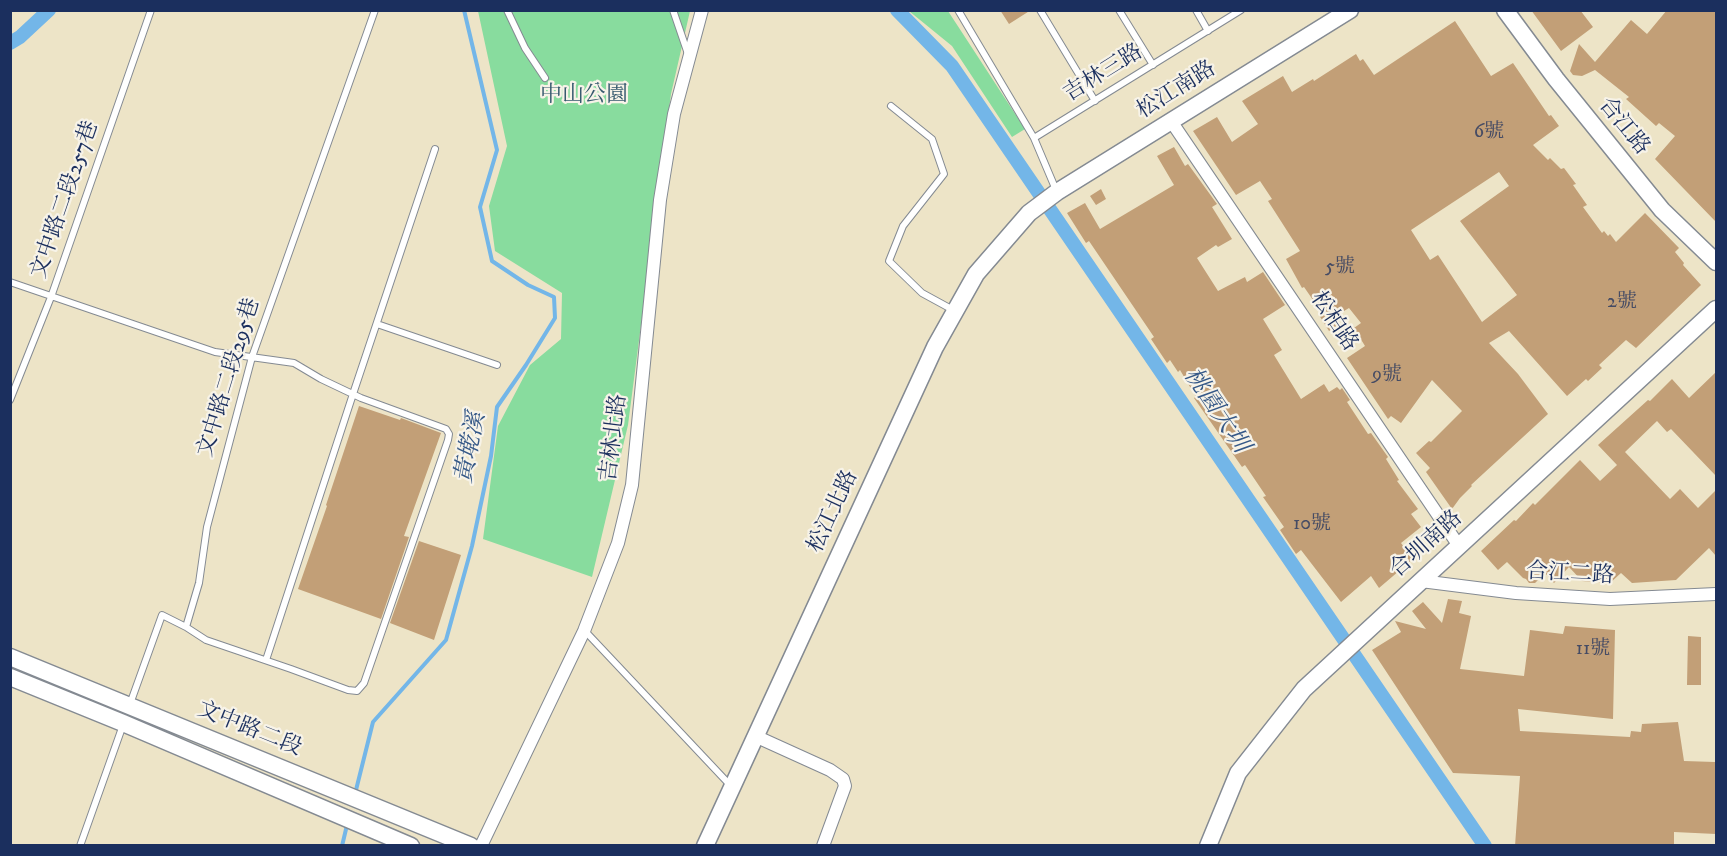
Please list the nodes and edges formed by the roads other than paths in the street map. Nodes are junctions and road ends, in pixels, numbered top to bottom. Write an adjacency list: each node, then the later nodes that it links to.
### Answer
1 (151, 10): 26 (lane, 文中路二段257巷)
2 (375, 10): 30 (lane, 文中路二段295巷)
3 (507, 10): 16 (lane)
4 (672, 10): 14 (lane)
5 (702, 10): 14 (street, 吉林北路)
6 (958, 10): 20 (lane)
7 (1040, 10): 17 (lane)
8 (1119, 10): 15 (lane)
9 (1196, 10): 13 (lane)
10 (1241, 10): 13 (lane, 吉林三路)
11 (1350, 10): 19 (street, 松江南路)
12 (1505, 10): 24 (street, 合江路)
13 (1208, 31): 15 (lane, 吉林三路)
14 (689, 57): 38 (street, 吉林北路)
15 (1153, 65): 17 (lane, 吉林三路)
16 (545, 78)
17 (1095, 101): 20 (lane, 吉林三路)
18 (891, 106): 28 (lane)
19 (1171, 121): 22 (street, 松江南路); 34 (street, 松柏路)
20 (1034, 138): 22 (lane)
21 (435, 149): 29 (lane)
22 (1054, 194): 23 (street, 松江南路)
23 (1029, 213): 28 (street, 松江北路)
24 (1716, 262)
25 (10, 282): 26 (lane)
26 (51, 297): 30 (lane); 33 (lane, 文中路二段257巷)
27 (1716, 309): 34 (street, 合圳南路)
28 (956, 311): 44 (street, 松江北路)
29 (376, 324): 31 (lane); 32 (lane)
30 (252, 357): 32 (lane); 37 (lane, 文中路二段295巷)
31 (497, 365)
32 (353, 394): 40 (lane); 40 (lane)
33 (10, 400)
34 (1460, 546): 35 (street, 合圳南路)
35 (1422, 581): 36 (street, 合江二路); 52 (street, 合圳南路)
36 (1716, 594)
37 (186, 627): 40 (lane); 42 (lane)
38 (584, 631): 45 (lane); 49 (street, 吉林北路)
39 (10, 657): 42 (street, 文中路二段)
40 (266, 660)
41 (10, 677): 43 (street, 文中路二段)
42 (130, 705): 43 (lane); 48 (street, 文中路二段)
43 (123, 723): 46 (lane); 47 (street, 文中路二段)
44 (755, 736): 45 (street, 松江北路); 51 (street)
45 (732, 788): 50 (street, 松江北路)
46 (80, 846)
47 (411, 846)
48 (471, 846)
49 (481, 846)
50 (705, 846)
51 (823, 846)
52 (1208, 846)

